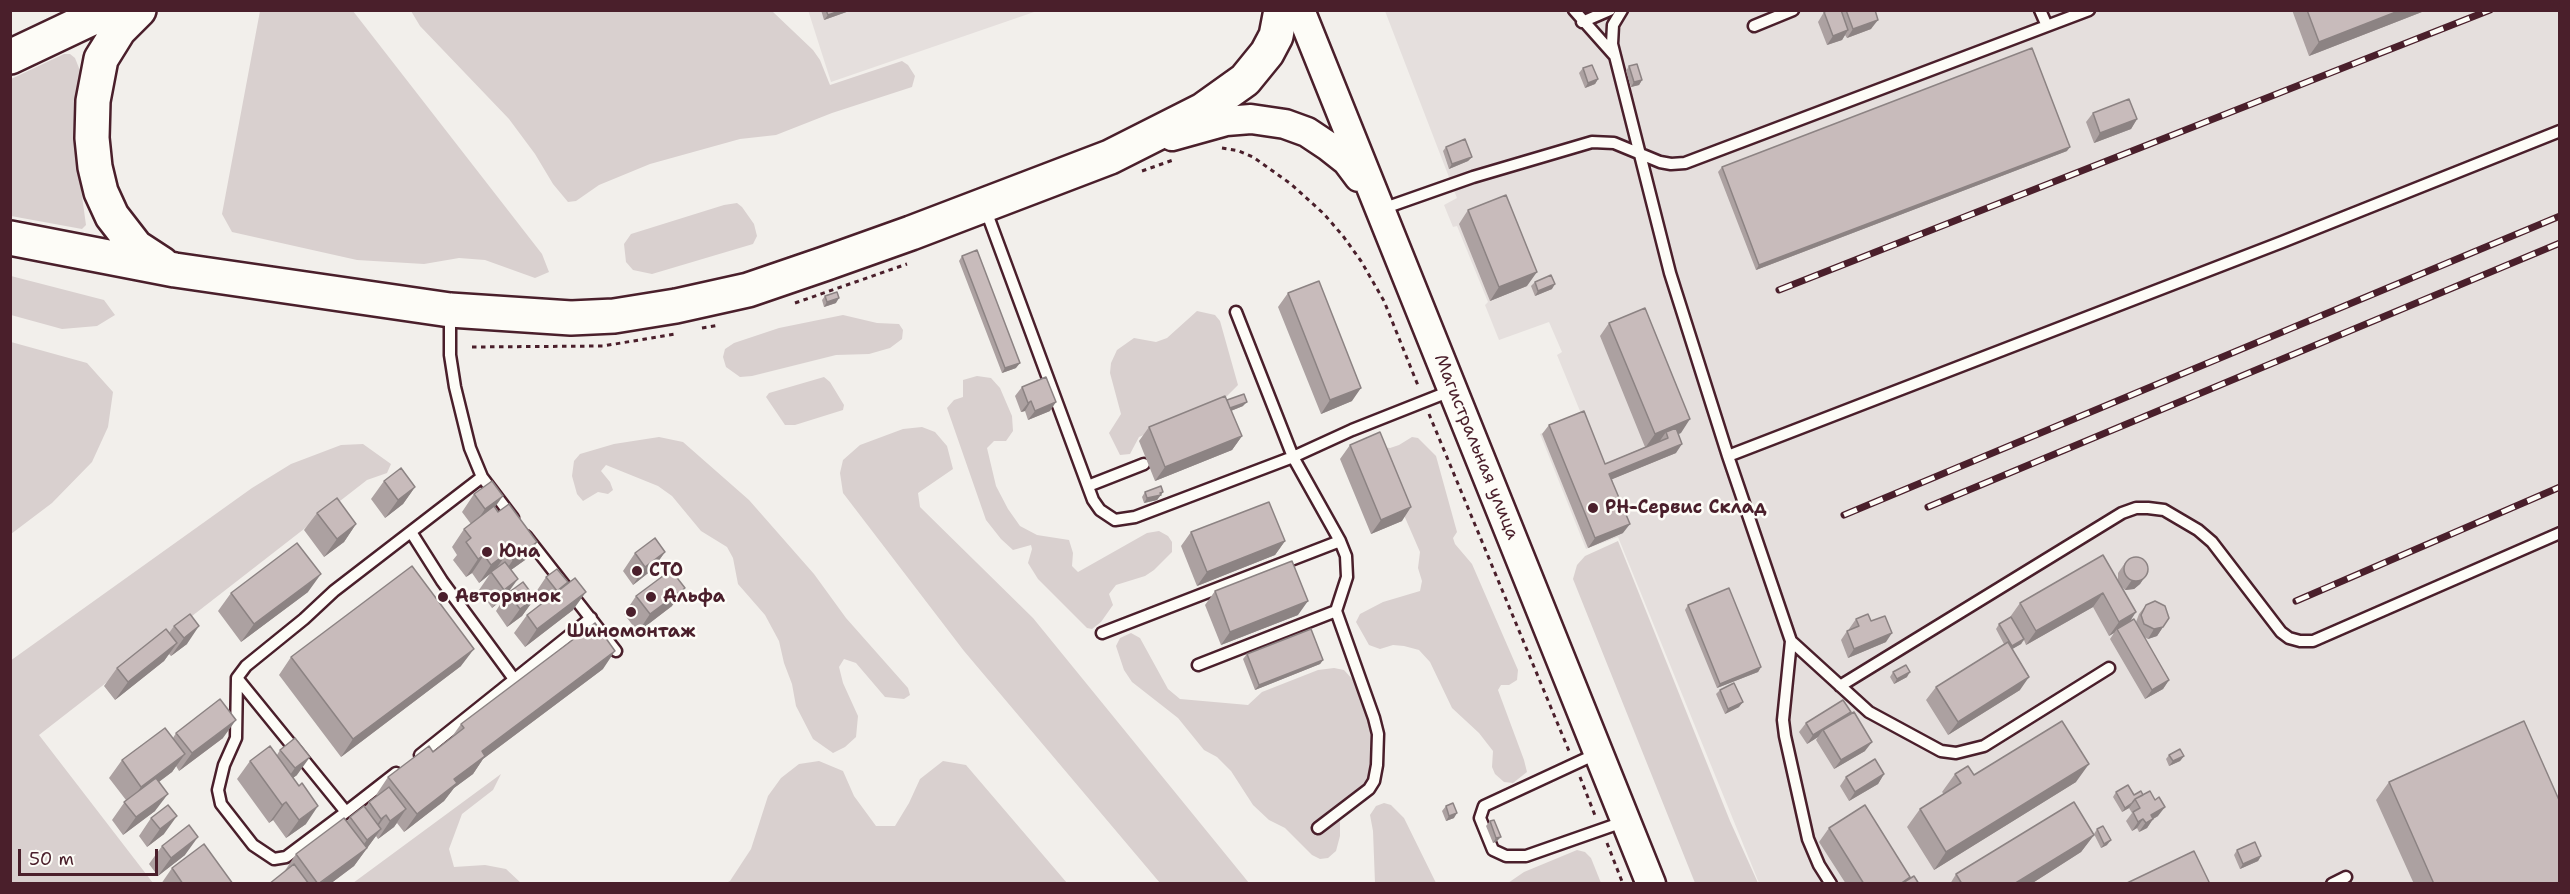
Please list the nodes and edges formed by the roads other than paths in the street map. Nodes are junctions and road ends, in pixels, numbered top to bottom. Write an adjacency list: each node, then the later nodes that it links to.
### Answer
1 (109, 10): 15 (main road)
2 (140, 10): 22 (main road)
3 (1281, 10): 18 (main road)
4 (1300, 10): 20 (main road, Магистральная улица)
5 (1574, 10): 11 (lane)
6 (1610, 10): 11 (lane)
7 (1622, 10): 14 (lane)
8 (1793, 10): 12 (lane)
9 (2040, 10): 13 (lane)
10 (2089, 10): 13 (lane)
11 (1582, 22): 14 (lane)
12 (1754, 26)
13 (2047, 26): 17 (lane)
14 (1615, 56): 17 (lane)
15 (10, 57)
16 (2559, 131): 26 (lane)
17 (1640, 154): 20 (lane); 26 (lane)
18 (1123, 166): 19 (main road); 20 (main road)
19 (984, 205): 23 (main road); 30 (lane)
20 (1379, 210): 25 (main road, Магистральная улица)
21 (10, 238): 22 (main road)
22 (175, 270): 23 (main road)
23 (450, 310): 29 (lane)
24 (1236, 312): 27 (lane)
25 (1453, 390): 27 (lane); 44 (main road, Магистральная улица)
26 (1728, 456): 37 (lane)
27 (1293, 457): 30 (lane); 33 (lane)
28 (1144, 464): 30 (lane)
29 (482, 477): 31 (lane); 35 (lane)
30 (1088, 486)
31 (411, 532): 41 (lane); 42 (lane)
32 (2559, 533): 43 (lane)
33 (1340, 540): 34 (lane); 36 (lane)
34 (1336, 611): 39 (lane); 49 (lane)
35 (591, 618): 38 (lane); 42 (lane)
36 (1102, 633)
37 (1791, 641): 43 (lane); 52 (lane)
38 (616, 651)
39 (1198, 665)
40 (2109, 668): 43 (lane)
41 (237, 678): 47 (lane); 47 (lane)
42 (514, 679): 45 (lane)
43 (1840, 686)
44 (1587, 759): 48 (main road, Магистральная улица); 48 (lane)
45 (412, 760)
46 (403, 768): 47 (lane)
47 (346, 812)
48 (1614, 826): 51 (main road, Магистральная улица)
49 (1318, 828)
50 (2346, 877): 53 (lane)
51 (1651, 884)
52 (1831, 884)
53 (2332, 884)

